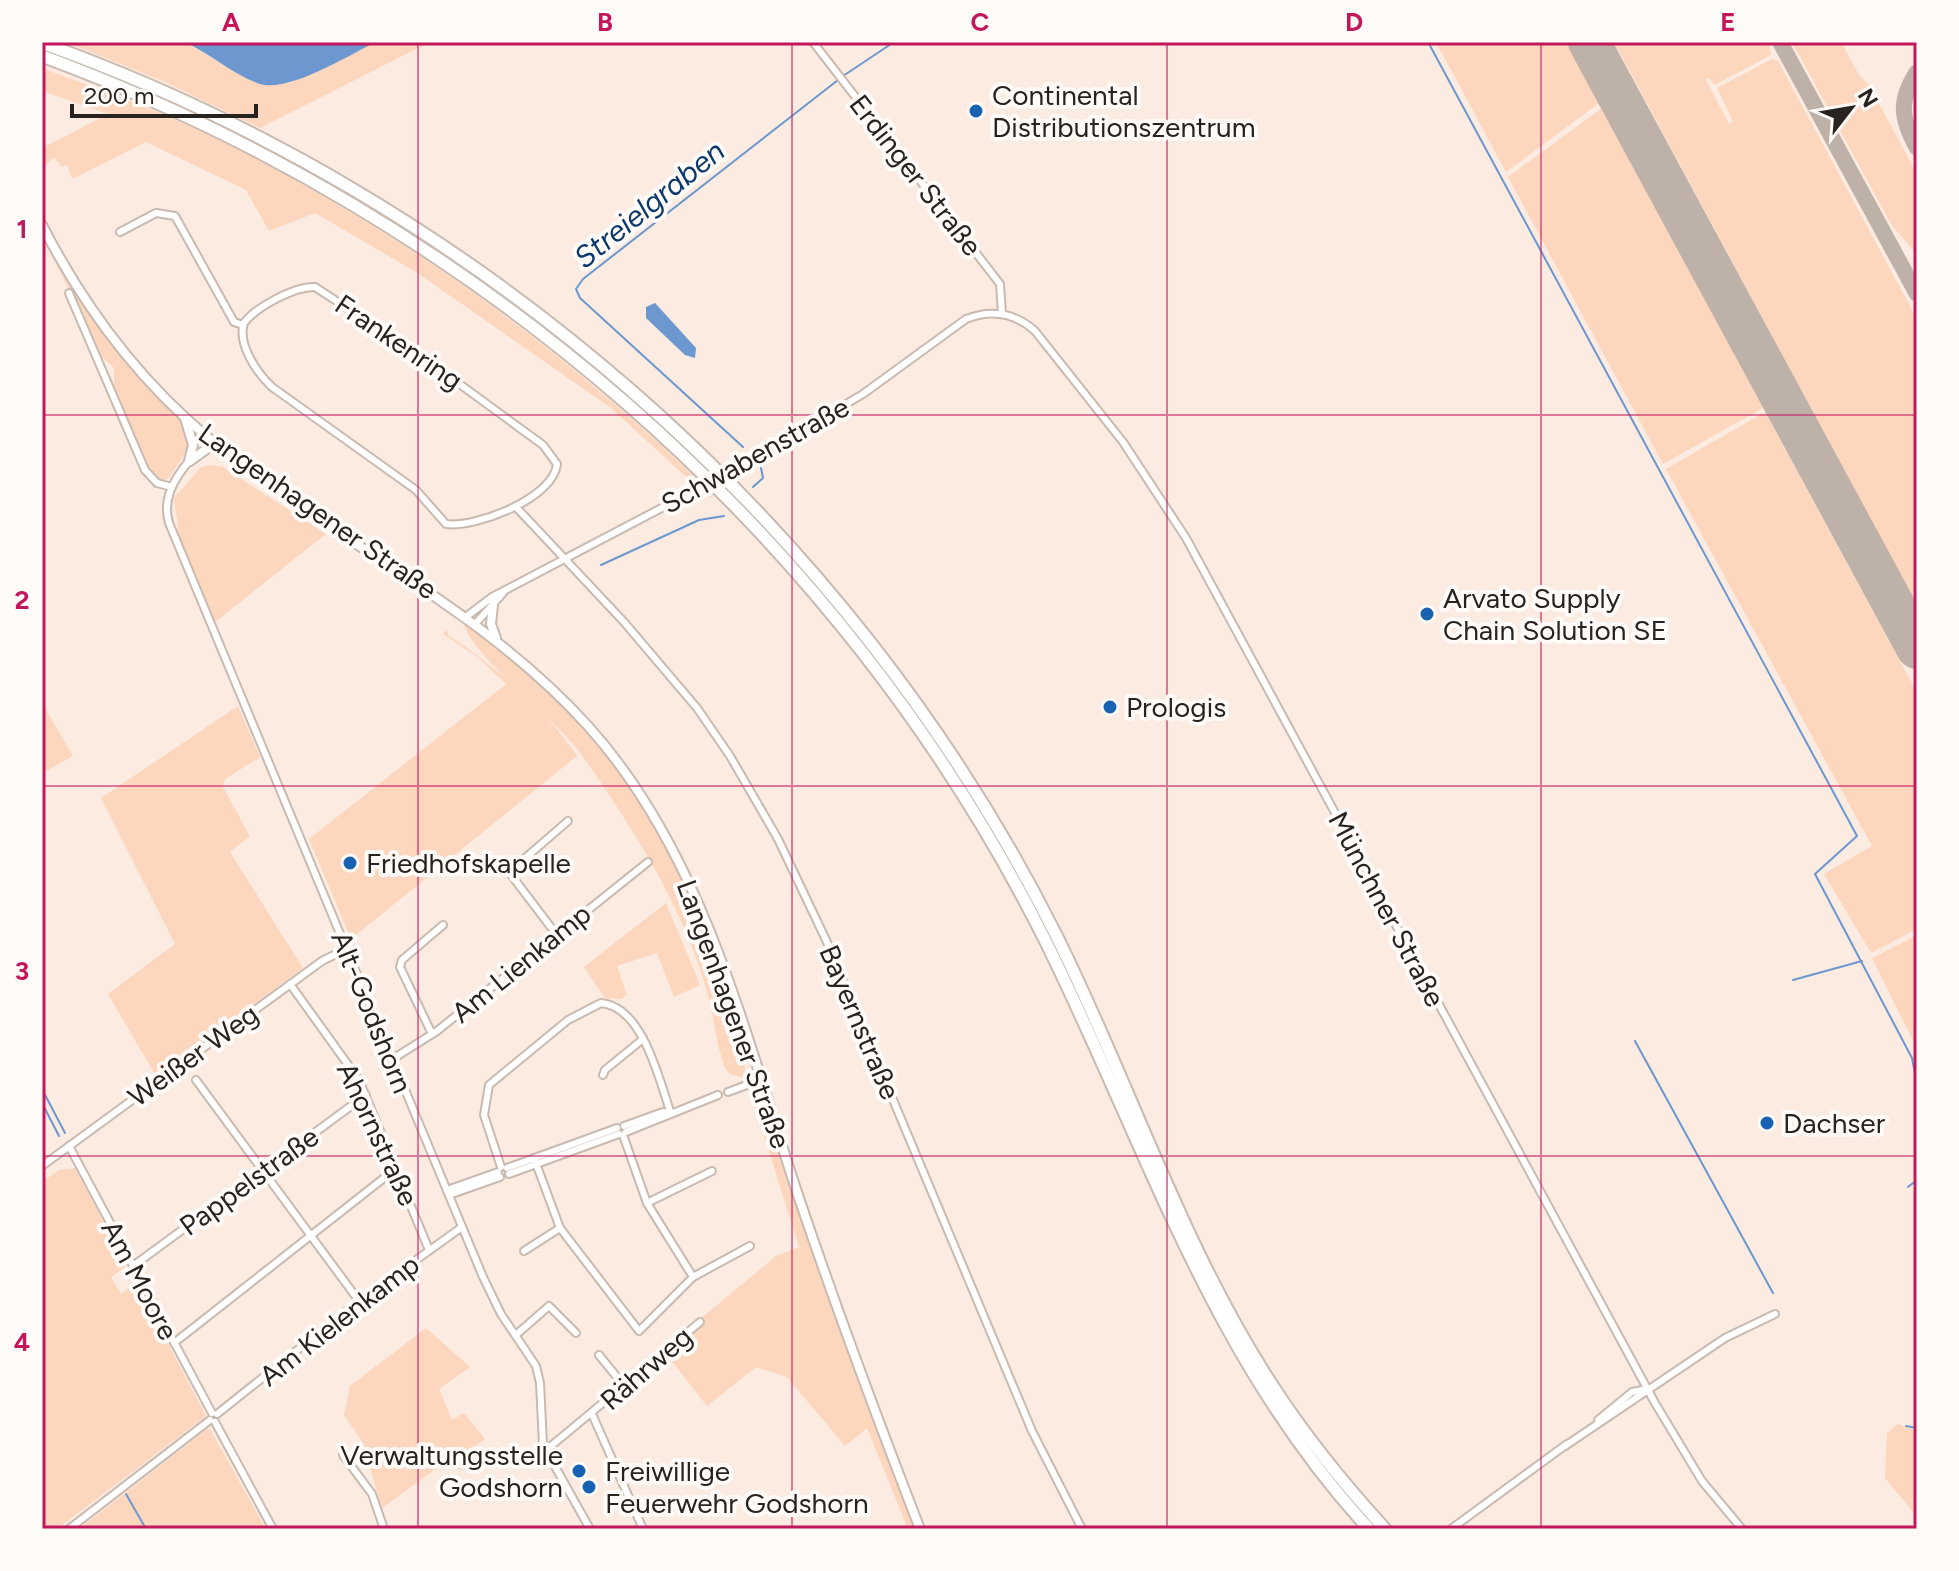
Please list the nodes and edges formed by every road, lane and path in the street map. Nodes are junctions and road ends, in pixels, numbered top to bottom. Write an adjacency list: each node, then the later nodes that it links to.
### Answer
1 (813, 42): 7 (street, Erdinger Straße)
2 (42, 43): 76 (highway)
3 (42, 56): 75 (highway)
4 (42, 225): 9 (main road, Langenhagener Straße)
5 (120, 232): 8 (street)
6 (69, 293): 13 (street)
7 (1002, 314): 15 (street, Schwabenstraße, bridge); 63 (street, Münchner Straße)
8 (243, 325): 14 (street, Frankenring); 14 (street, Frankenring)
9 (185, 417): 10 (main road, Langenhagener Straße); 12 (main road)
10 (206, 435): 11 (main road, Langenhagener Straße); 12 (main road)
11 (215, 443): 12 (main road); 18 (main road, Langenhagener Straße)
12 (190, 457): 13 (street)
13 (172, 487): 25 (street, Alt-Godshorn)
14 (516, 507): 15 (street)
15 (565, 560): 16 (street, Schwabenstraße); 74 (street, Bayernstraße)
16 (503, 593): 17 (street, Schwabenstraße); 18 (street, Schwabenstraße)
17 (493, 605): 19 (street, Schwabenstraße); 20 (main road)
18 (467, 616): 19 (main road, Langenhagener Straße)
19 (476, 623): 20 (main road, Langenhagener Straße)
20 (497, 639): 32 (main road, Langenhagener Straße)
21 (568, 821): 24 (street)
22 (648, 862): 24 (street, Am Lienkamp)
23 (443, 925): 27 (street)
24 (556, 934): 27 (street, Am Lienkamp)
25 (346, 949): 26 (street, Weißer Weg); 29 (street, Alt-Godshorn)
26 (290, 984): 34 (street, Ahornstraße); 38 (street, Weißer Weg)
27 (432, 1034): 29 (street, Am Lienkamp)
28 (643, 1039): 30 (street); 36 (street); 43 (street)
29 (391, 1060): 45 (street, Alt-Godshorn)
30 (603, 1075)
31 (196, 1080): 41 (street)
32 (760, 1080): 33 (street); 73 (main road, Langenhagener Straße)
33 (728, 1092)
34 (366, 1095): 41 (street, Pappelstraße); 51 (street, Ahornstraße)
35 (718, 1095): 36 (street)
36 (671, 1114): 37 (street)
37 (622, 1131): 39 (street); 46 (street)
38 (69, 1146): 40 (street, Weißer Weg); 53 (street, Am Moore)
39 (535, 1162): 43 (street); 48 (street)
40 (42, 1166)
41 (263, 1170): 49 (street); 53 (street, Pappelstraße)
42 (712, 1171): 46 (street)
43 (503, 1172): 45 (street)
44 (384, 1178): 49 (street)
45 (448, 1192): 47 (street, Alt-Godshorn)
46 (647, 1203): 54 (street)
47 (462, 1227): 51 (street, Am Kielenkamp); 59 (street, Alt-Godshorn)
48 (560, 1228): 52 (street); 54 (street)
49 (312, 1236): 55 (street); 60 (street)
50 (750, 1246): 54 (street)
51 (429, 1250): 55 (street, Am Kielenkamp)
52 (524, 1251)
53 (133, 1266): 60 (street, Am Moore)
54 (693, 1277)
55 (359, 1301): 65 (street, Am Kielenkamp)
56 (1775, 1314): 63 (street)
57 (700, 1322): 62 (street, Rährweg)
58 (576, 1333): 59 (street)
59 (517, 1334): 66 (street, Alt-Godshorn)
60 (174, 1343): 65 (street, Am Moore)
61 (599, 1355): 62 (street)
62 (625, 1387): 64 (street, Rährweg)
63 (1648, 1389): 77 (street); 78 (street, Münchner Straße)
64 (592, 1414): 66 (street, Rährweg); 72 (street, Rährweg)
65 (213, 1417): 68 (street, Am Kielenkamp); 69 (street, Am Moore)
66 (545, 1451): 71 (street, Alt-Godshorn)
67 (343, 1455): 70 (street)
68 (69, 1529)
69 (273, 1529)
70 (384, 1529)
71 (590, 1529)
72 (643, 1529)
73 (920, 1529)
74 (1082, 1529)
75 (1369, 1529)
76 (1385, 1529)
77 (1451, 1529)
78 (1742, 1529)

